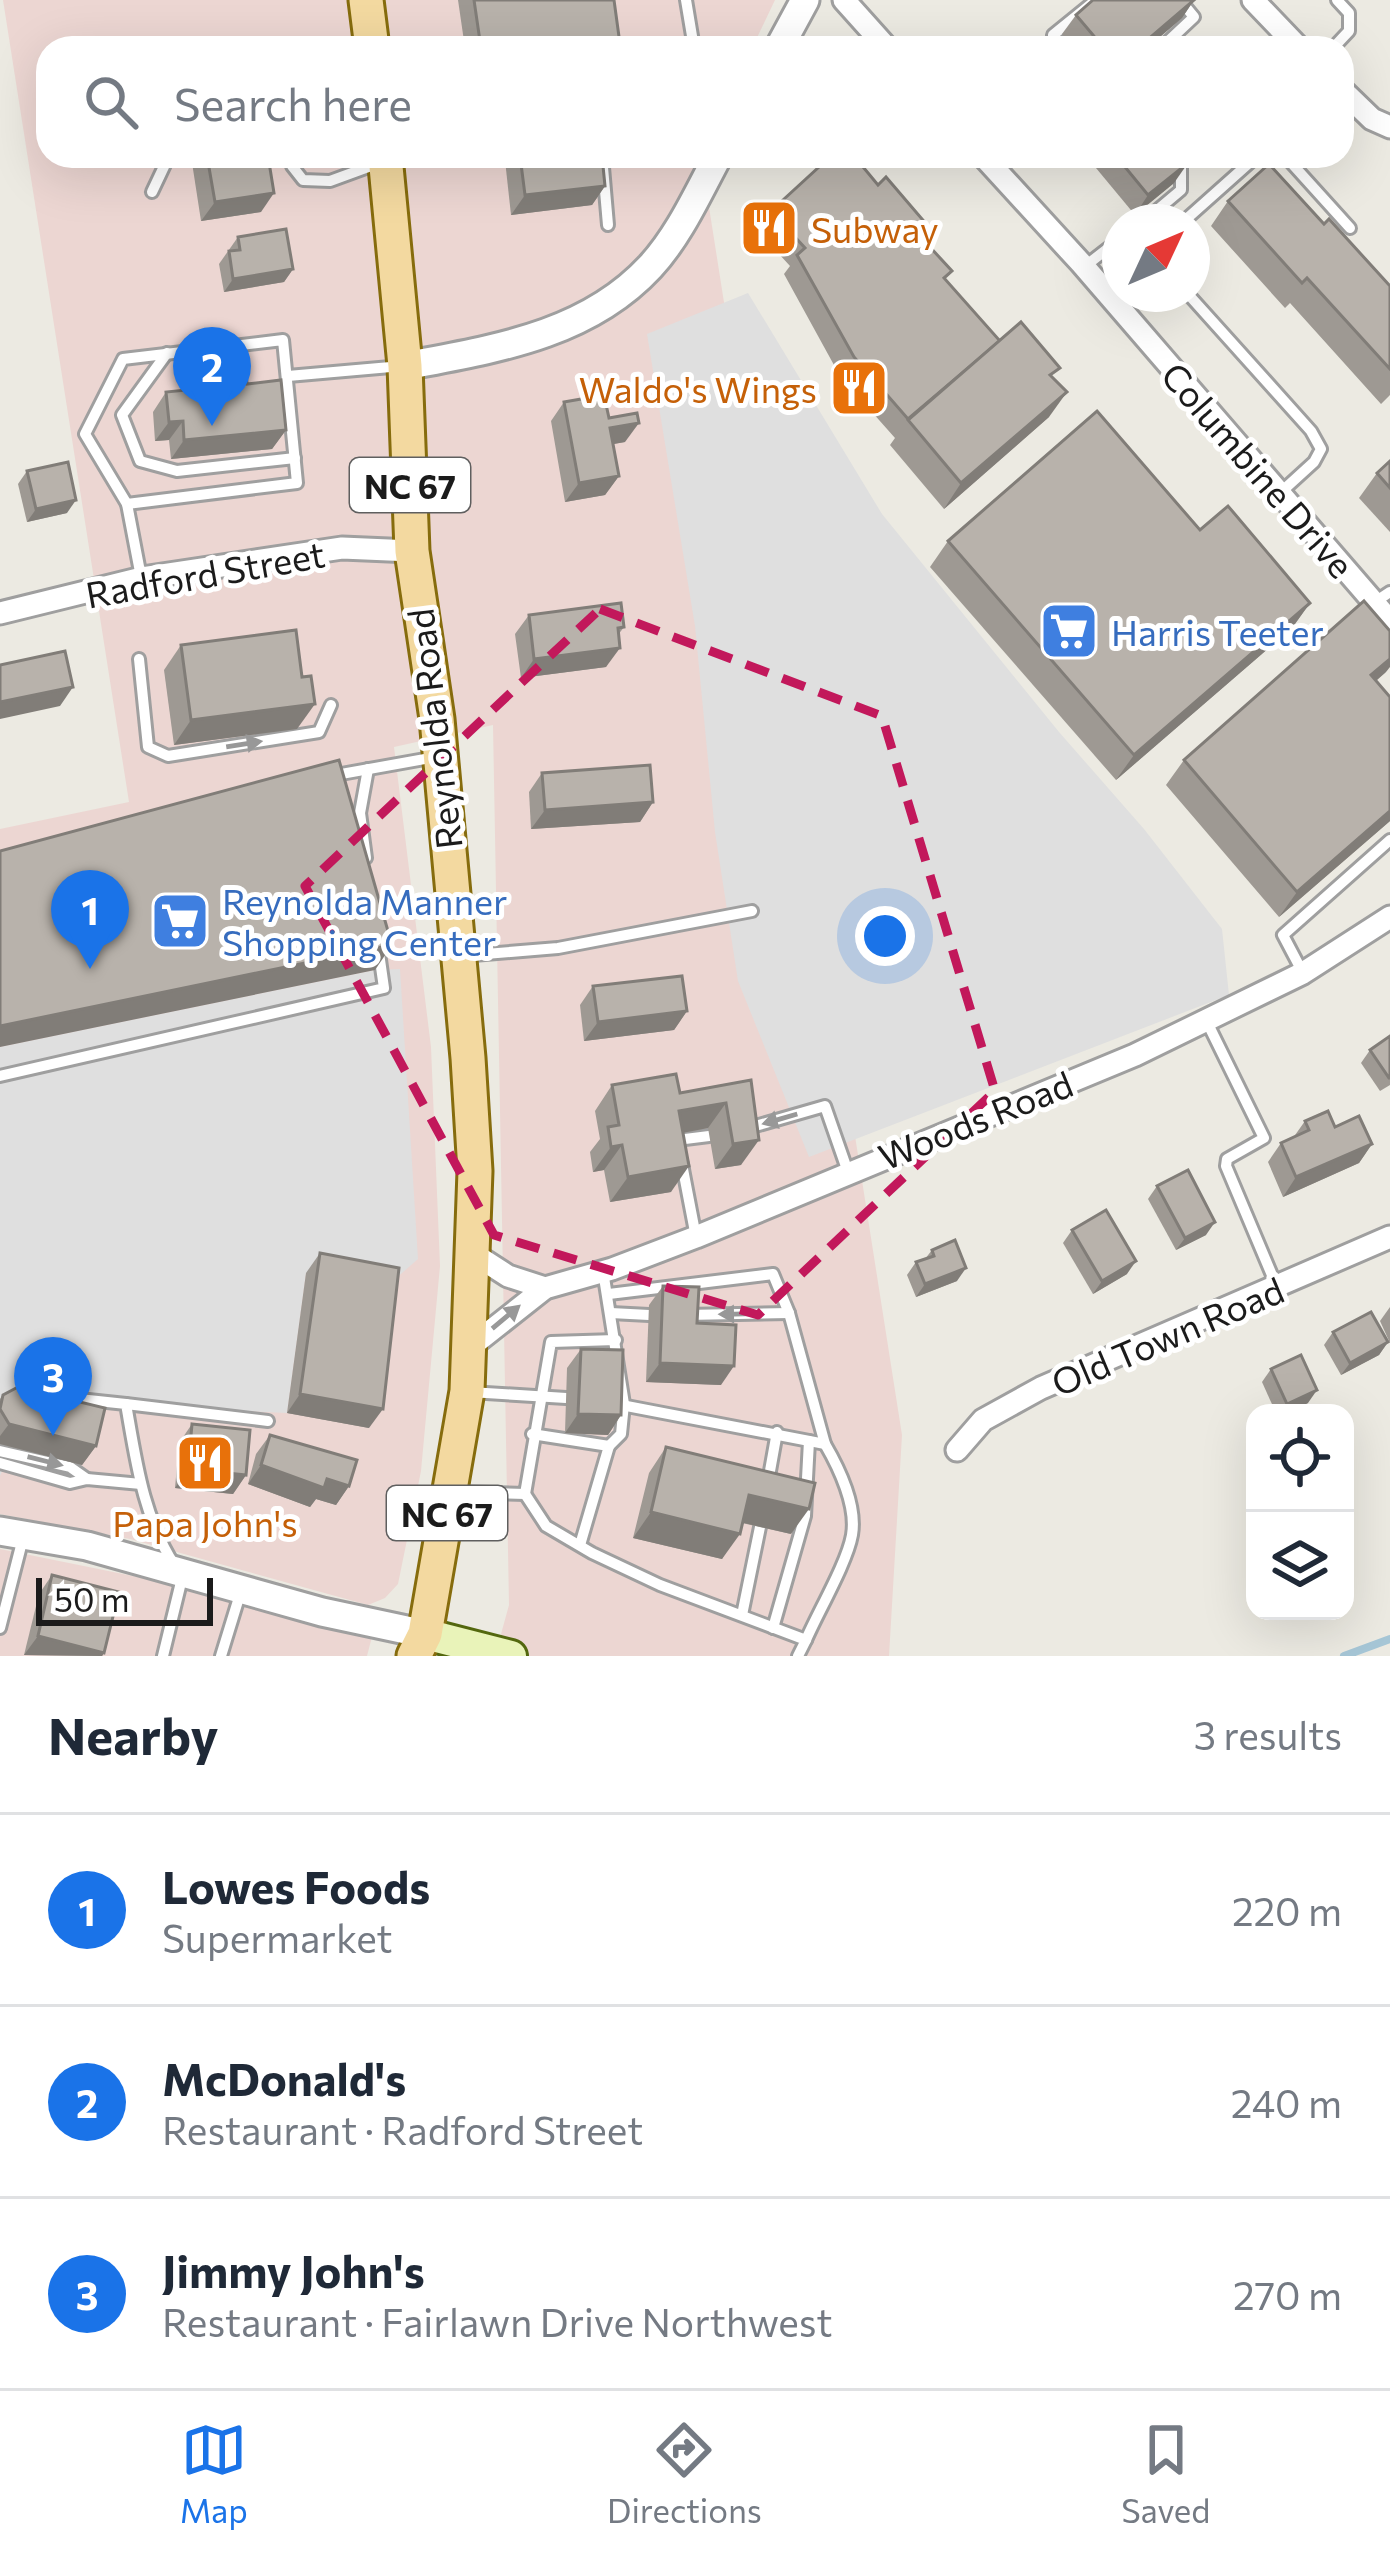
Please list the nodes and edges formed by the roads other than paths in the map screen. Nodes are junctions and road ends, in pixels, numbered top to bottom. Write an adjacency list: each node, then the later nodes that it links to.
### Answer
1 (366, 0): 9 (main road)
2 (686, 0): 10 (lane)
3 (805, 0): 11 (street)
4 (844, 0): 12 (street)
5 (1096, 0): 13 (lane)
6 (1180, 0): 14 (lane)
7 (1253, 0): 15 (street)
8 (1336, 0): 16 (lane)
9 (370, 36)
10 (692, 36)
11 (785, 36)
12 (876, 36)
13 (1053, 36)
14 (1174, 36)
15 (1288, 36)
16 (1344, 36)
17 (1354, 102): 18 (street)
18 (1390, 127)
19 (163, 168): 29 (lane)
20 (293, 168): 21 (lane)
21 (361, 168)
22 (386, 168): 40 (main road, Reynolda Road / NC 67)
23 (603, 168): 32 (lane)
24 (711, 168): 40 (street)
25 (1003, 168): 35 (street, Columbine Drive)
26 (1181, 168): 30 (lane)
27 (1244, 168): 31 (lane)
28 (1296, 168): 33 (lane)
29 (152, 192)
30 (1164, 204)
31 (1203, 204)
32 (608, 225)
33 (1350, 228)
34 (1102, 253): 35 (lane)
35 (1084, 267): 36 (street, Columbine Drive)
36 (1102, 288)
37 (1123, 312): 43 (street, Columbine Drive)
38 (1204, 312): 43 (lane)
39 (167, 353): 41 (lane); 42 (lane); 44 (lane)
40 (405, 366): 41 (lane); 45 (main road, Reynolda Road / NC 67)
41 (288, 376): 42 (lane)
42 (295, 458): 44 (lane)
43 (1280, 493): 47 (street, Columbine Drive)
44 (127, 504): 46 (lane)
45 (412, 551): 46 (street, Radford Street); 52 (main road, Reynolda Road / NC 67)
46 (142, 578): 48 (street, Radford Street)
47 (1382, 597): 49 (street, Columbine Drive)
48 (0, 613)
49 (1390, 621)
50 (139, 659): 51 (lane, one-way to 51)
51 (331, 705)
52 (439, 757): 53 (lane); 60 (main road, Reynolda Road / NC 67)
53 (368, 770): 54 (lane); 56 (lane)
54 (306, 779)
55 (1390, 840): 61 (lane)
56 (369, 879)
57 (752, 911): 60 (lane)
58 (1390, 917): 61 (street, Woods Road)
59 (378, 944): 63 (lane)
60 (458, 957): 69 (main road, Reynolda Road / NC 67)
61 (1303, 973): 62 (street, Woods Road)
62 (1207, 1022): 66 (street, Woods Road); 71 (lane)
63 (0, 1076)
64 (735, 1132): 66 (lane, one-way to 64)
65 (710, 1136): 67 (lane)
66 (848, 1172): 67 (street, Woods Road)
67 (696, 1237): 70 (street, Woods Road)
68 (1390, 1237): 71 (street, Old Town Road)
69 (474, 1254): 72 (street); 79 (main road, Reynolda Road / NC 67)
70 (603, 1271): 72 (street, Woods Road); 73 (lane)
71 (1277, 1287): 93 (street, Old Town Road)
72 (545, 1288): 79 (street, Woods Road, one-way to 72)
73 (609, 1294): 74 (lane); 75 (lane)
74 (611, 1313): 76 (lane); 78 (lane)
75 (789, 1313): 77 (lane, one-way to 77); 91 (lane)
76 (649, 1315)
77 (685, 1315)
78 (616, 1340): 82 (lane); 86 (lane)
79 (470, 1348): 80 (main road, Reynolda Road / NC 67)
80 (467, 1391): 82 (lane); 98 (main road, Reynolda Road / NC 67)
81 (46, 1396): 85 (lane)
82 (540, 1397): 83 (lane); 89 (lane)
83 (566, 1398)
84 (609, 1403): 86 (lane)
85 (126, 1404): 87 (lane); 97 (lane)
86 (624, 1404): 88 (lane); 92 (lane)
87 (268, 1421)
88 (777, 1432): 90 (lane); 100 (lane)
89 (532, 1434): 92 (lane); 99 (lane)
90 (808, 1441): 91 (lane); 108 (lane)
91 (825, 1444): 109 (lane)
92 (609, 1446): 103 (lane)
93 (957, 1450)
94 (0, 1451): 96 (lane, one-way to 96)
95 (0, 1463): 96 (lane)
96 (87, 1479): 97 (lane)
97 (141, 1484): 104 (lane)
98 (451, 1492): 99 (lane); 110 (main road, Reynolda Road / NC 67)
99 (525, 1494): 103 (lane)
100 (765, 1500)
101 (760, 1527): 106 (lane)
102 (12, 1533): 104 (street); 107 (lane)
103 (580, 1545): 106 (lane)
104 (180, 1569): 105 (street); 111 (lane)
105 (242, 1588): 110 (street); 112 (lane)
106 (742, 1616): 108 (lane)
107 (0, 1628)
108 (772, 1628): 109 (lane)
109 (806, 1640): 114 (lane)
110 (420, 1645): 113 (main road)
111 (164, 1656)
112 (220, 1656)
113 (511, 1656)
114 (798, 1656)

